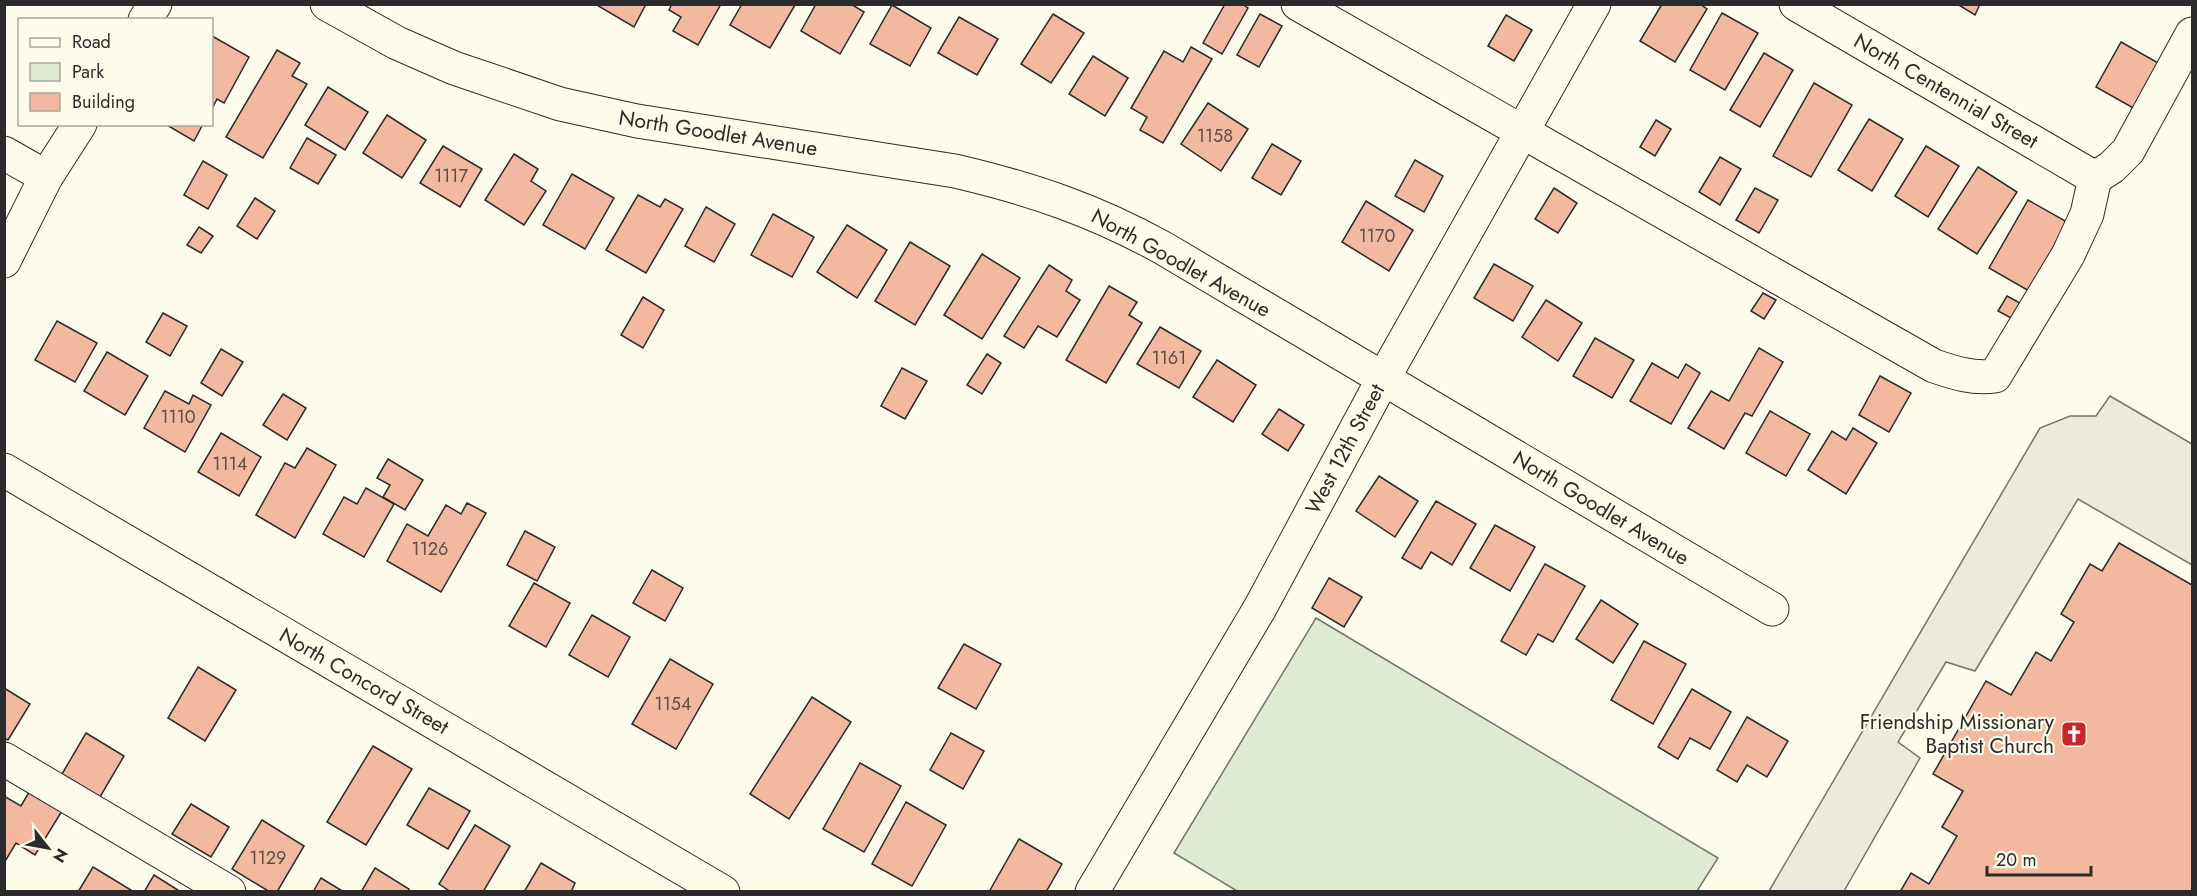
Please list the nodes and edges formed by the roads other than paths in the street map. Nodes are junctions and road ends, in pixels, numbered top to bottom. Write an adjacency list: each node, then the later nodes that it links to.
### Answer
1 (155, 4): 6 (street)
2 (327, 4): 14 (street, North Goodlet Avenue)
3 (1299, 4): 9 (street)
4 (1594, 4): 9 (street, West 12th Street)
5 (1797, 4): 12 (street, North Centennial Street)
6 (146, 18)
7 (2193, 34): 12 (street)
8 (79, 126): 11 (street)
9 (1521, 132): 12 (street); 14 (street, West 12th Street)
10 (4, 153): 11 (street)
11 (46, 177): 13 (street)
12 (2095, 178)
13 (4, 261)
14 (1383, 379): 16 (street, North Goodlet Avenue); 20 (street, West 12th Street)
15 (4, 470): 19 (street, North Concord Street)
16 (1772, 609)
17 (4, 759): 18 (street)
18 (229, 891)
19 (723, 891)
20 (1092, 891)

